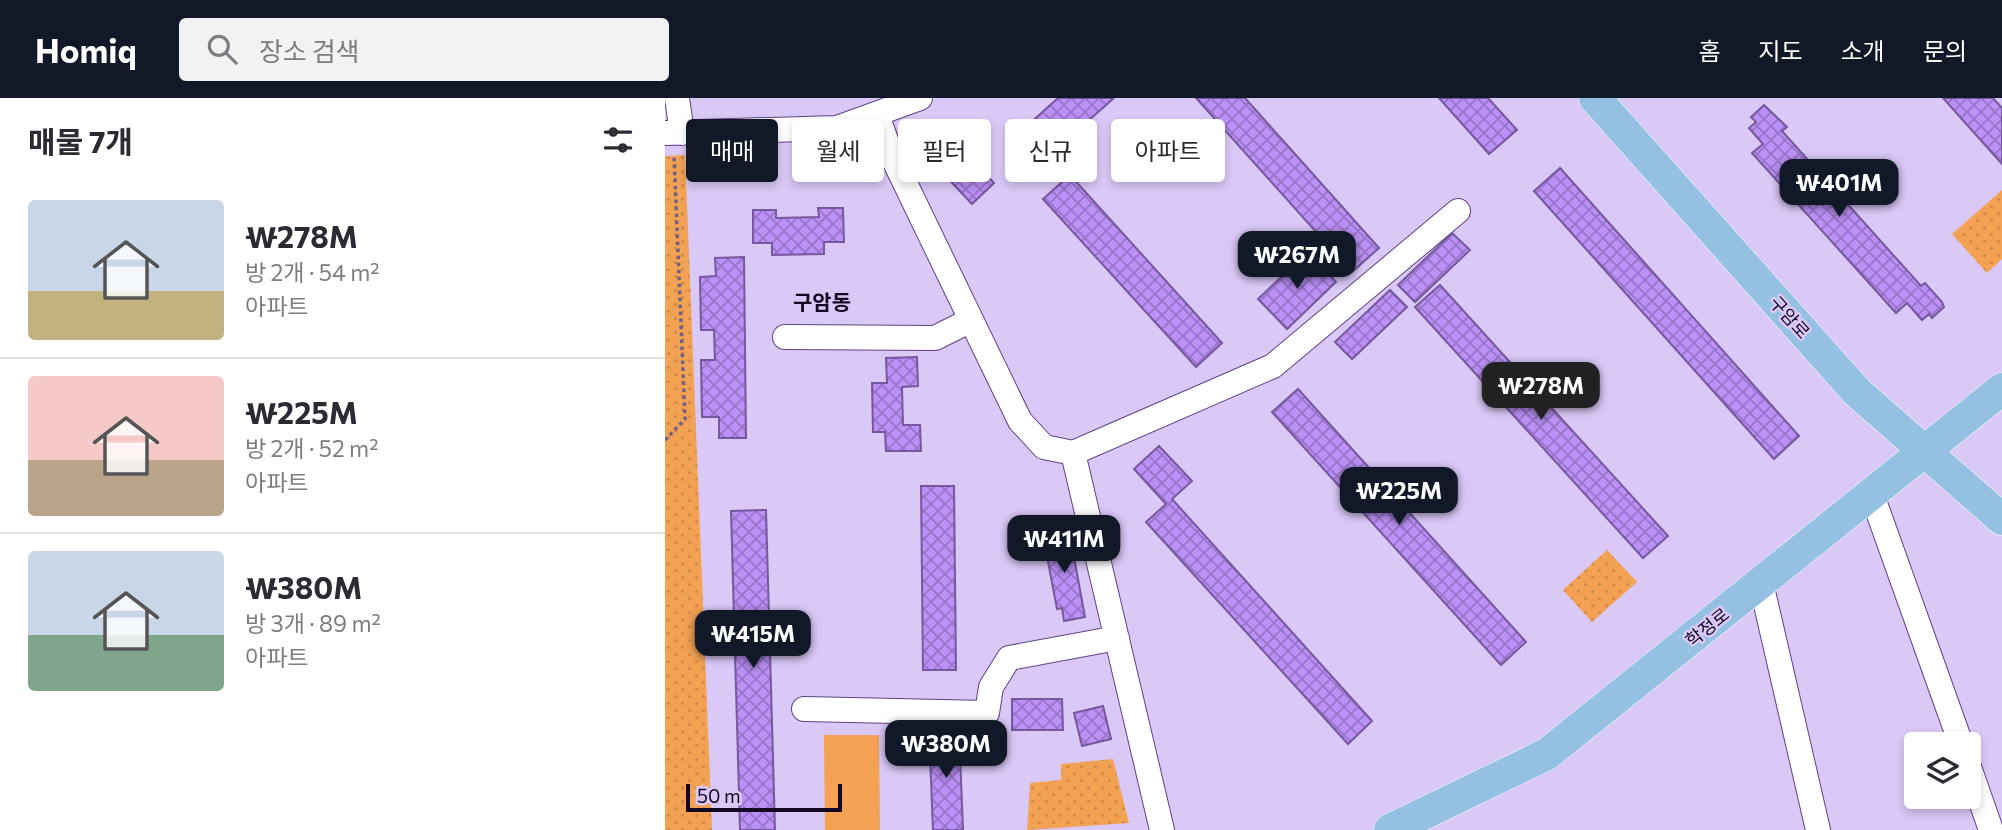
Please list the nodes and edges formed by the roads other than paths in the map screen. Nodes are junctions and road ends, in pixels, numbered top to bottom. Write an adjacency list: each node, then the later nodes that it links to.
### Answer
1 (677, 98): 5 (street)
2 (920, 98): 4 (street)
3 (1595, 98): 11 (main road, 구암로)
4 (886, 108): 5 (street); 7 (street)
5 (674, 139)
6 (1458, 211): 10 (street)
7 (971, 320): 8 (street); 10 (street)
8 (785, 337)
9 (2002, 389): 11 (main road, 학정로)
10 (1073, 453): 15 (street)
11 (1924, 453): 12 (main road, 학정로); 13 (main road, 구암로)
12 (1872, 495): 14 (main road, 학정로); 17 (street)
13 (2002, 519)
14 (1761, 583): 20 (main road, 학정로); 21 (street)
15 (1117, 639): 16 (street); 19 (street)
16 (804, 709)
17 (1957, 732)
18 (1981, 801): 22 (street)
19 (1163, 830)
20 (1390, 830)
21 (1818, 830)
22 (1991, 830)

